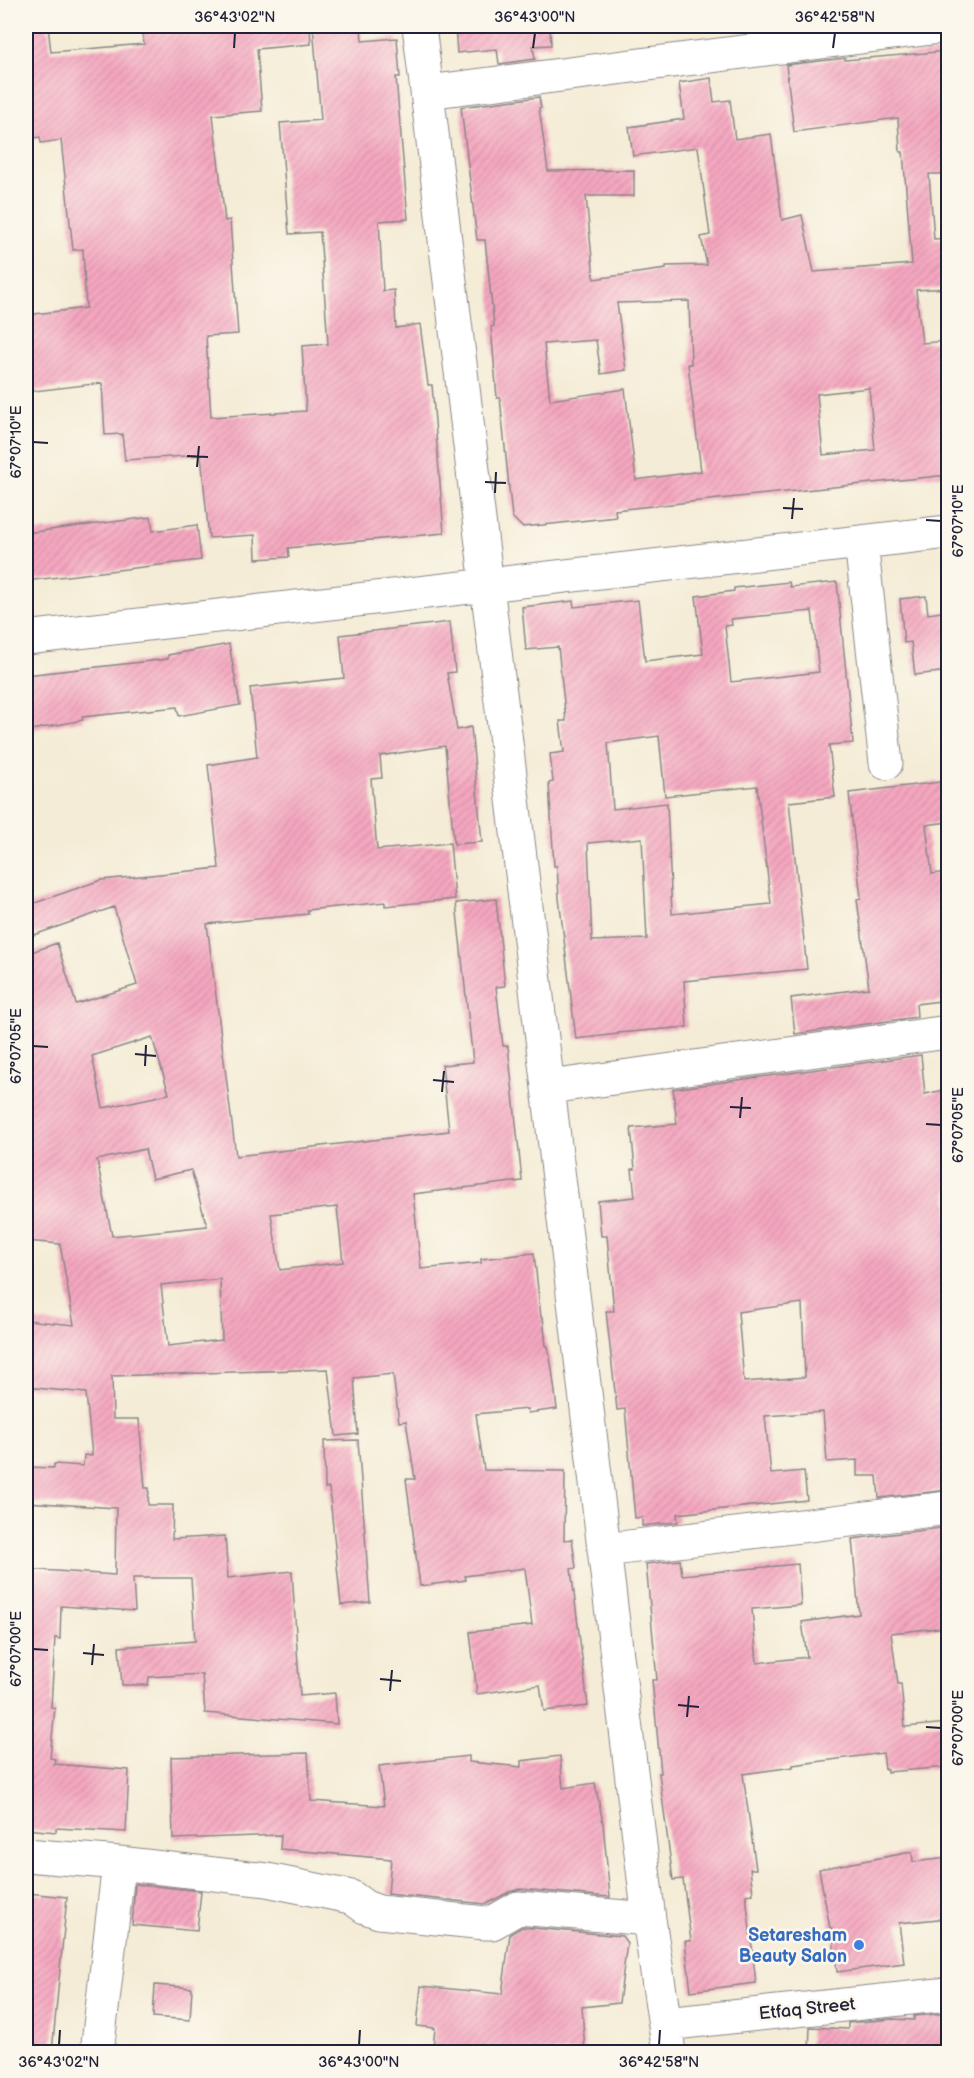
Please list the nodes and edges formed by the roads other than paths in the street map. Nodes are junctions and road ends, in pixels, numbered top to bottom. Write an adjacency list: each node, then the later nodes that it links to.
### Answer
1 (419, 26): 3 (street)
2 (948, 26): 3 (street)
3 (427, 92): 6 (street)
4 (948, 532): 5 (street)
5 (861, 542): 6 (street); 8 (street)
6 (487, 586): 7 (street); 10 (street)
7 (28, 629)
8 (886, 763)
9 (948, 1032): 10 (street)
10 (549, 1087): 12 (street)
11 (948, 1508): 12 (street)
12 (604, 1550): 15 (street)
13 (26, 1855): 14 (street)
14 (119, 1863): 15 (street); 18 (street)
15 (649, 1919): 17 (street)
16 (948, 1994): 17 (street, Etfaq Street)
17 (667, 2038)
18 (97, 2052)

